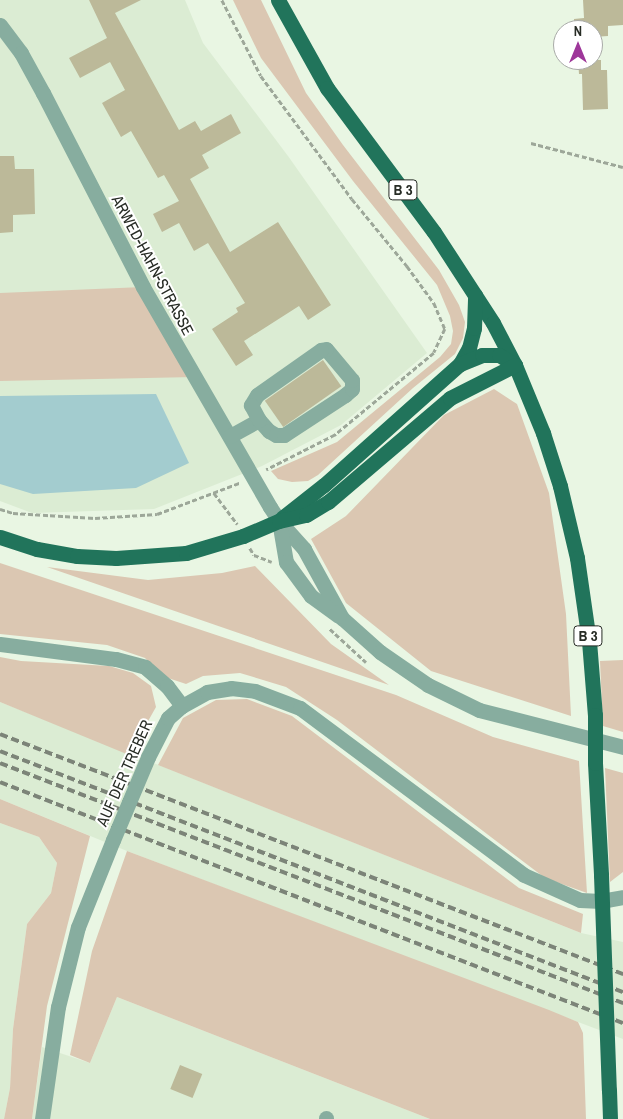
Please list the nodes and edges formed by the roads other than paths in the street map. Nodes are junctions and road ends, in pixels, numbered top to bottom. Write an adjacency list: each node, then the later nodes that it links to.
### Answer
1 (278, 0): 3 (main road, B 3)
2 (0, 25): 7 (street, ARWED-HAHN-STRASSE)
3 (475, 295): 4 (main road); 5 (main road, B 3)
4 (460, 364): 5 (main road); 8 (main road)
5 (515, 365): 8 (main road); 16 (main road, B 3, bridge)
6 (259, 420): 6 (street); 7 (street)
7 (230, 436): 8 (street, ARWED-HAHN-STRASSE)
8 (279, 521): 9 (main road); 10 (street); 10 (street)
9 (0, 537)
10 (342, 618): 13 (street)
11 (0, 644): 12 (street)
12 (182, 706): 14 (street, AUF DER TREBER); 15 (street, AUF DER TREBER, bridge)
13 (623, 747)
14 (623, 897)
15 (42, 1119)
16 (610, 1119)

